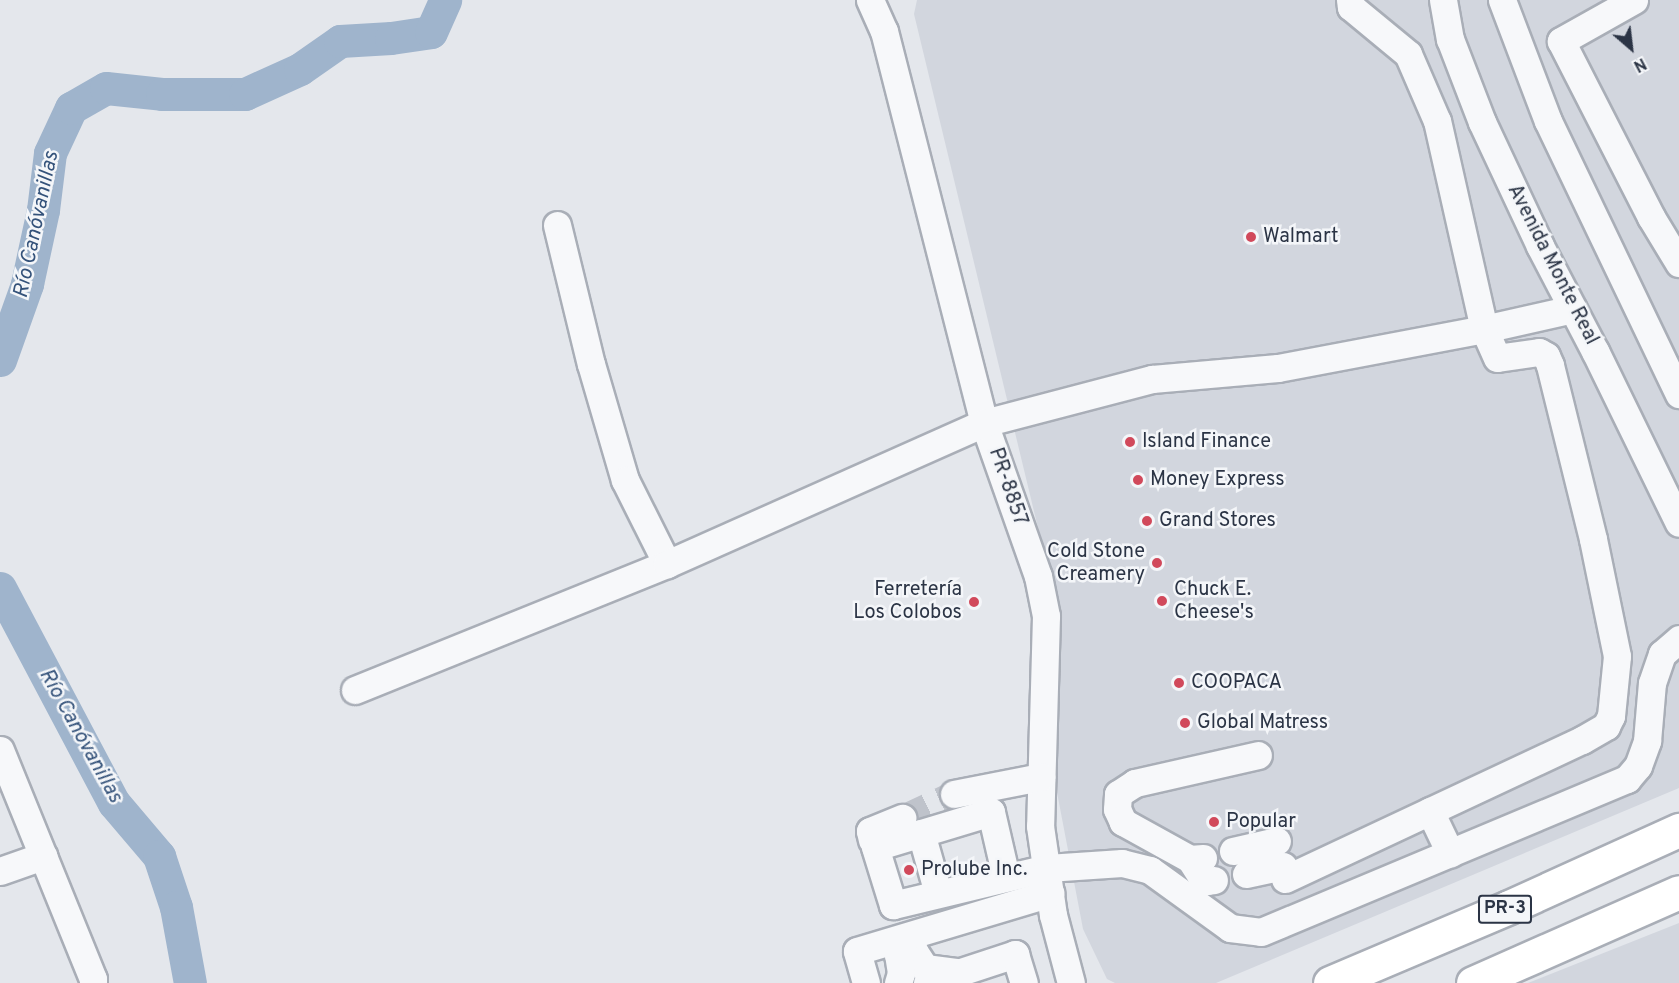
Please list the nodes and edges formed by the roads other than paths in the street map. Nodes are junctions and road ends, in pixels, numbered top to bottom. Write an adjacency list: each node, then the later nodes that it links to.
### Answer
1 (870, 0): 13 (street, PR-8857)
2 (1350, 0): 10 (street)
3 (1443, 0): 9 (street, Avenida Monte Real)
4 (1502, 0): 11 (street)
5 (1634, 0): 6 (street)
6 (1595, 9): 8 (street)
7 (557, 225): 15 (street)
8 (1679, 263)
9 (1573, 309): 10 (street); 14 (street, Avenida Monte Real)
10 (1484, 329): 13 (street); 23 (street)
11 (1670, 351): 12 (street)
12 (1679, 394)
13 (984, 423): 15 (street); 20 (street, PR-8857)
14 (1679, 523)
15 (667, 564): 17 (street)
16 (1679, 639): 27 (street)
17 (355, 690)
18 (0, 750): 28 (street)
19 (1258, 755): 30 (street)
20 (1041, 777): 22 (street); 33 (street, PR-8857)
21 (954, 794): 22 (street)
22 (988, 799): 25 (street); 32 (street)
23 (1430, 811): 27 (street); 29 (street)
24 (1679, 812): 26 (main road)
25 (912, 825): 35 (street); 35 (street)
26 (1668, 835): 46 (main road, PR-3)
27 (1450, 853): 33 (street)
28 (43, 856): 31 (street); 40 (street)
29 (1239, 862)
30 (1202, 866)
31 (0, 871)
32 (1006, 877): 33 (street); 35 (street)
33 (1048, 880): 38 (street); 45 (street, PR-8857)
34 (1679, 892): 37 (main road)
35 (938, 893)
36 (1679, 911): 37 (main road)
37 (1630, 914): 47 (main road)
38 (902, 943): 39 (street); 41 (street); 42 (street)
39 (956, 972): 43 (street); 44 (street)
40 (93, 983)
41 (866, 983)
42 (898, 983)
43 (927, 983)
44 (1024, 983)
45 (1071, 983)
46 (1330, 983)
47 (1473, 983)

